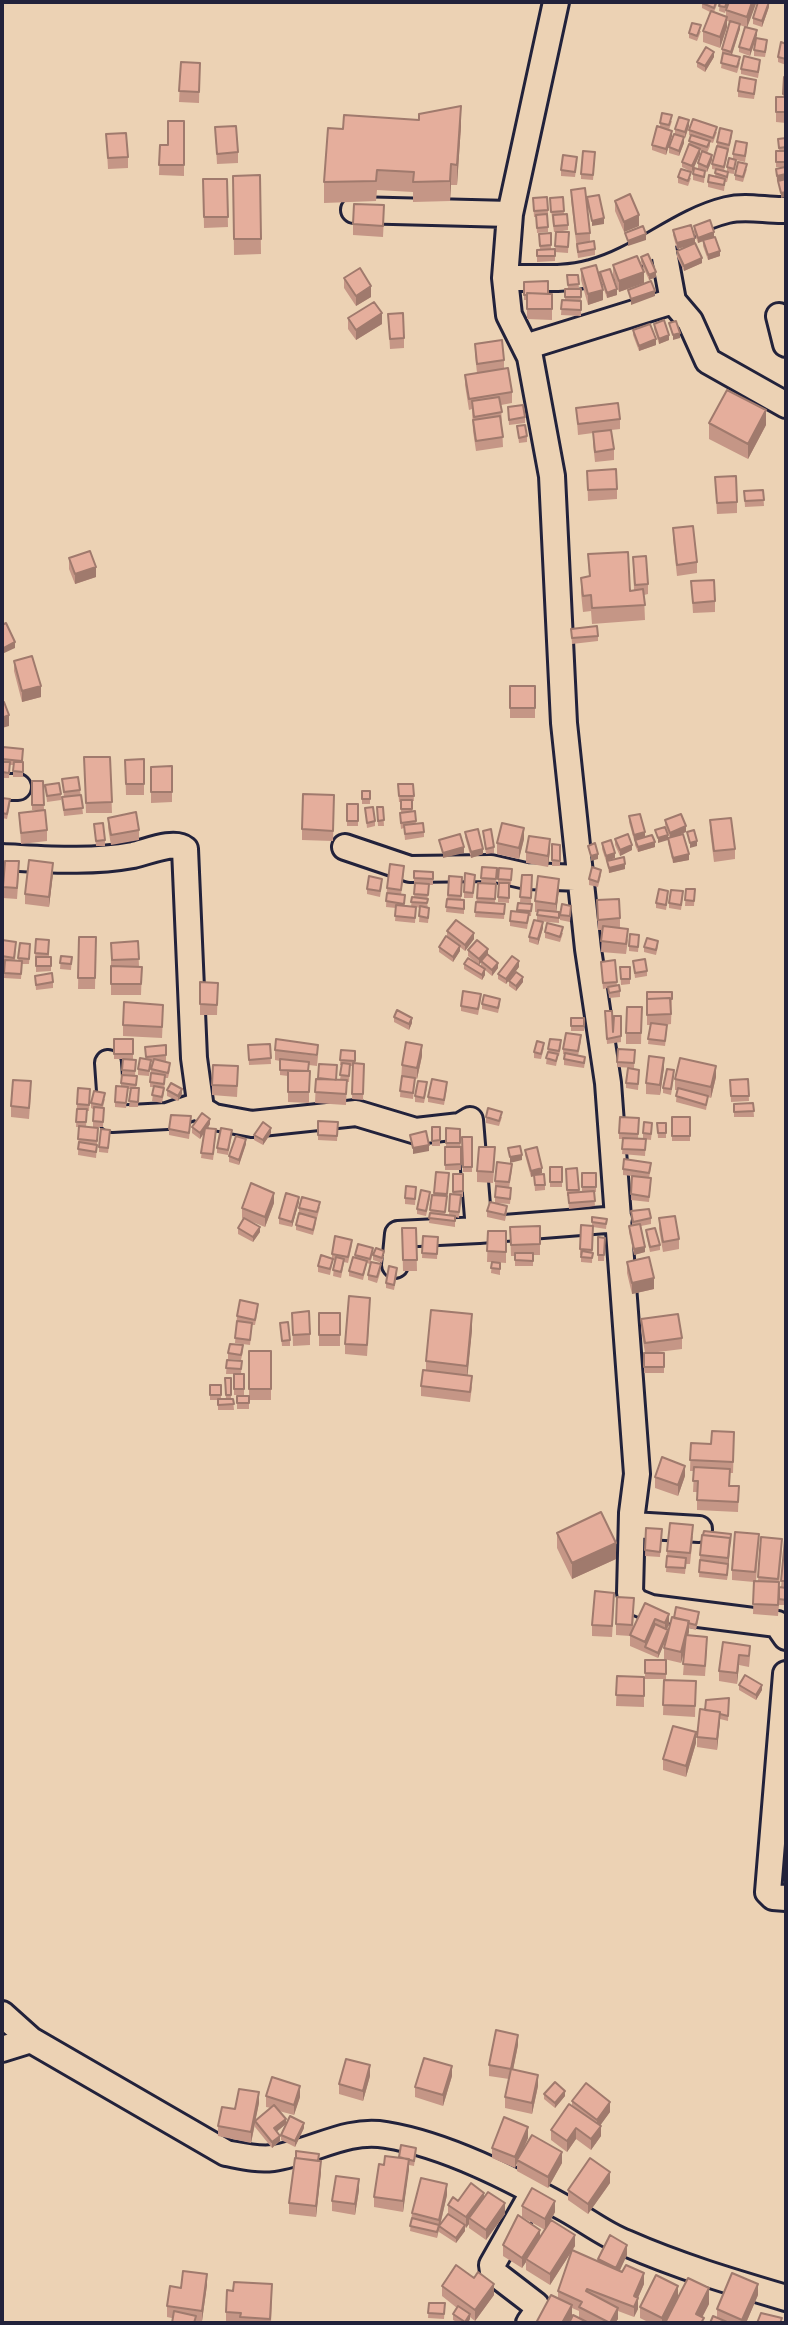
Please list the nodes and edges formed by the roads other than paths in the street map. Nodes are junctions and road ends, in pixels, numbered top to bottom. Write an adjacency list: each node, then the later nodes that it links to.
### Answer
1 (556, 2): 4 (street)
2 (354, 210): 4 (street)
3 (786, 210): 5 (street)
4 (510, 214): 6 (street)
5 (662, 241): 6 (street); 7 (street)
6 (505, 278): 10 (street)
7 (673, 301): 10 (street); 11 (street)
8 (779, 316): 9 (street)
9 (786, 344)
10 (525, 347): 14 (street)
11 (786, 405)
12 (345, 847): 14 (street)
13 (2, 857): 16 (street)
14 (582, 878): 17 (street)
15 (108, 1063): 16 (street)
16 (199, 1105): 18 (street)
17 (619, 1219): 18 (street); 20 (street)
18 (479, 1230): 19 (street)
19 (395, 1265)
20 (632, 1525): 21 (street); 22 (street)
21 (699, 1529)
22 (786, 1637)
23 (786, 1674): 24 (street)
24 (786, 1899)
25 (2, 2014): 26 (street)
26 (31, 2040): 27 (street); 28 (street)
27 (2, 2049)
28 (534, 2191): 29 (street); 30 (street)
29 (786, 2298)
30 (529, 2323)

